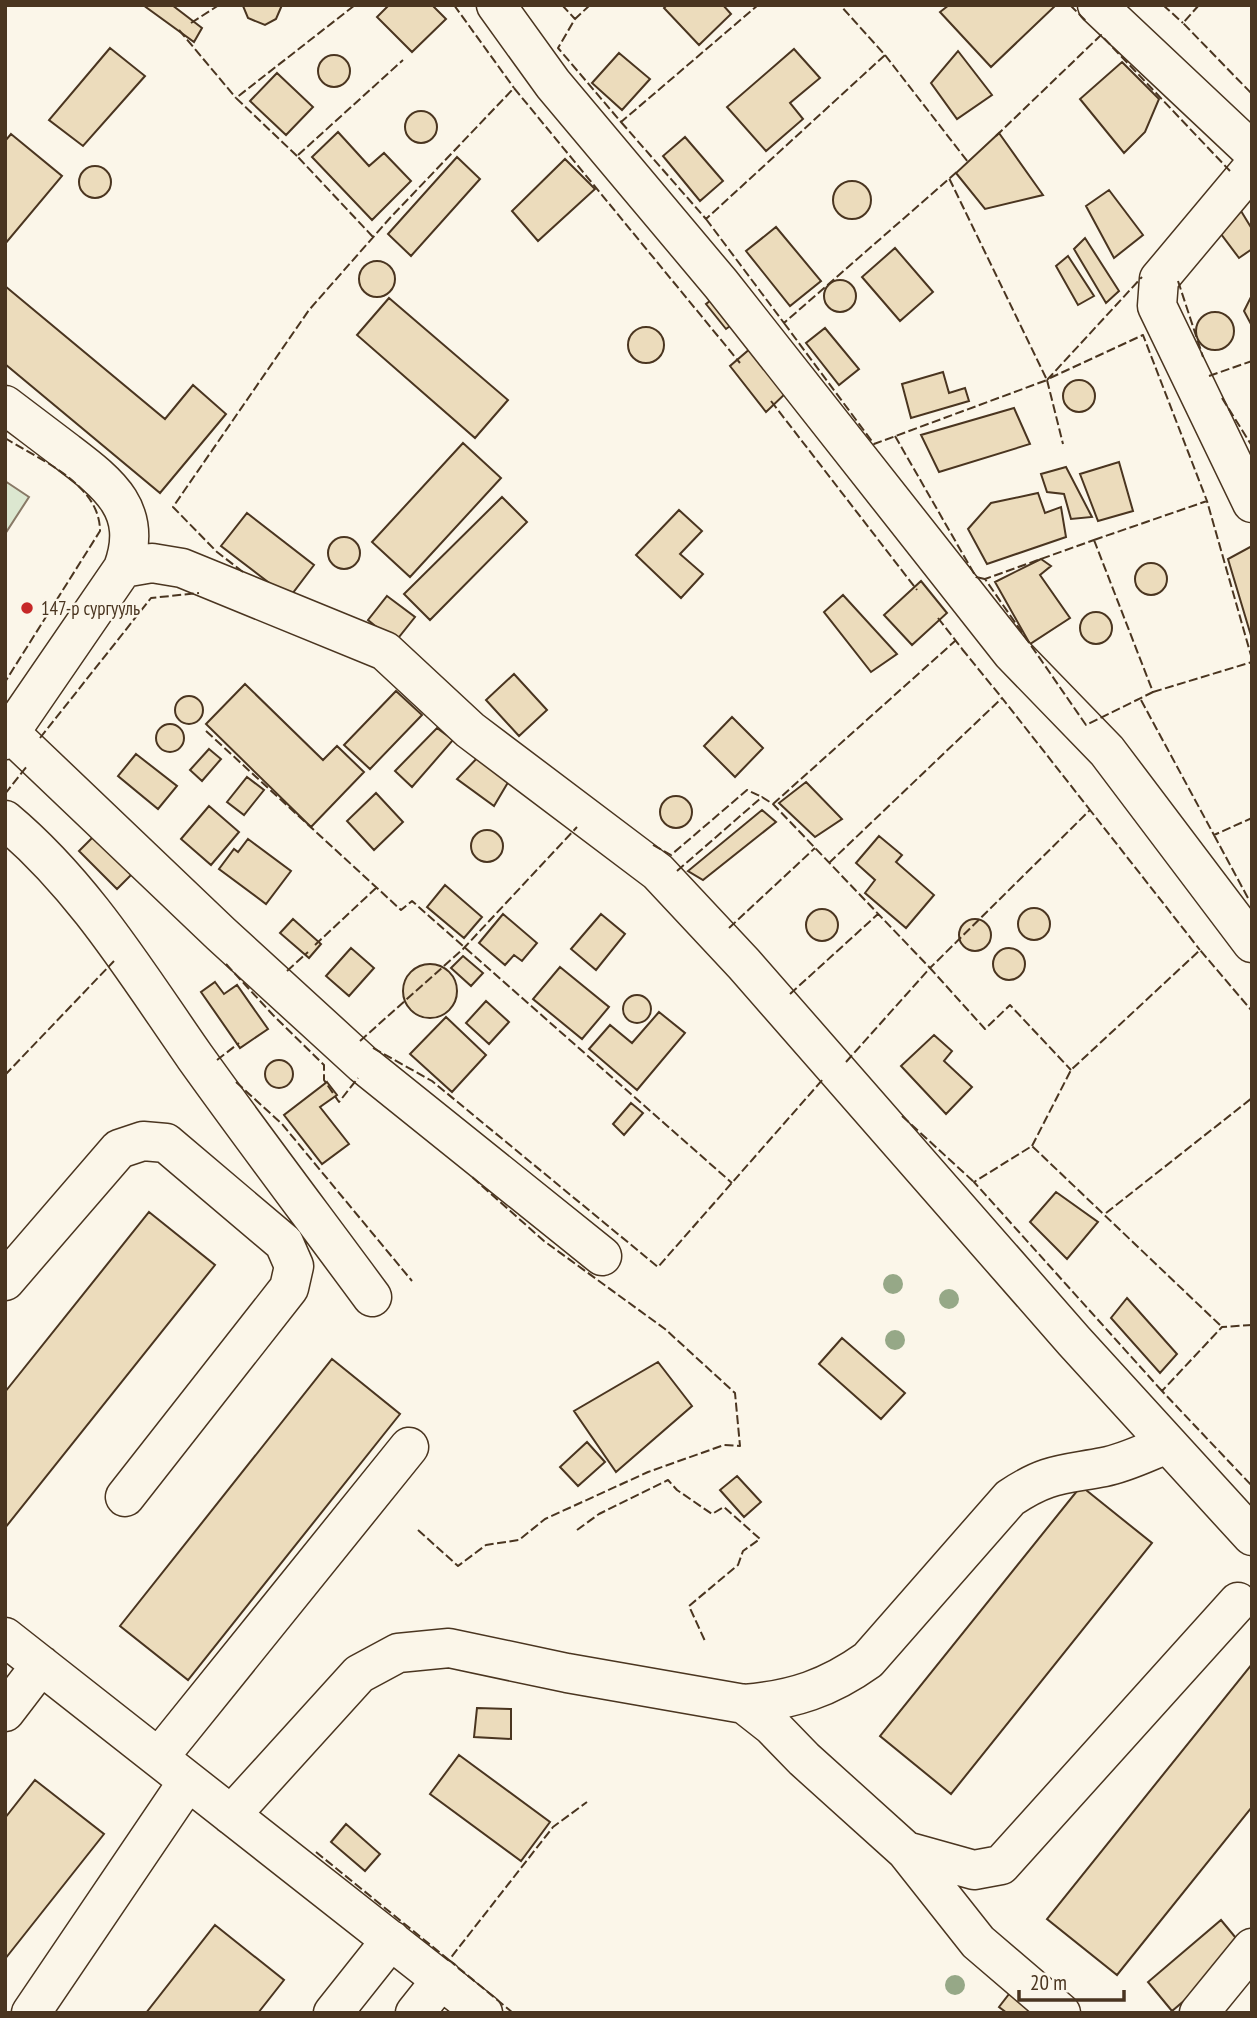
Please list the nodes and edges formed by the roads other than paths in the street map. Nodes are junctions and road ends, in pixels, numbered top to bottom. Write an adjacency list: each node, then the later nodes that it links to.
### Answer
1 (496, 5): 10 (street)
2 (1097, 5): 3 (street)
3 (1252, 151)
4 (1252, 169): 6 (street)
5 (5, 405): 7 (street)
6 (1252, 503)
7 (123, 568): 8 (street); 14 (street)
8 (7, 733): 11 (street)
9 (5, 820): 13 (street)
10 (1252, 943)
11 (602, 1256)
12 (5, 1281): 16 (street)
13 (372, 1297)
14 (1167, 1444): 17 (street); 21 (street)
15 (409, 1447): 23 (street)
16 (125, 1497)
17 (1252, 1536)
18 (1238, 1602): 26 (street)
19 (5, 1637): 20 (street)
20 (41, 1665): 22 (street); 23 (street)
21 (744, 1704): 25 (street); 26 (street)
22 (5, 1712)
23 (159, 1758): 24 (street)
24 (188, 1781): 25 (street); 30 (street)
25 (231, 1815): 27 (street)
26 (906, 1851): 34 (street)
27 (391, 1940): 29 (street); 31 (street)
28 (1252, 1948): 35 (street)
29 (442, 1979): 32 (street); 33 (street)
30 (31, 2013)
31 (333, 2013)
32 (415, 2013)
33 (483, 2013)
34 (1061, 2013)
35 (1199, 2013)

